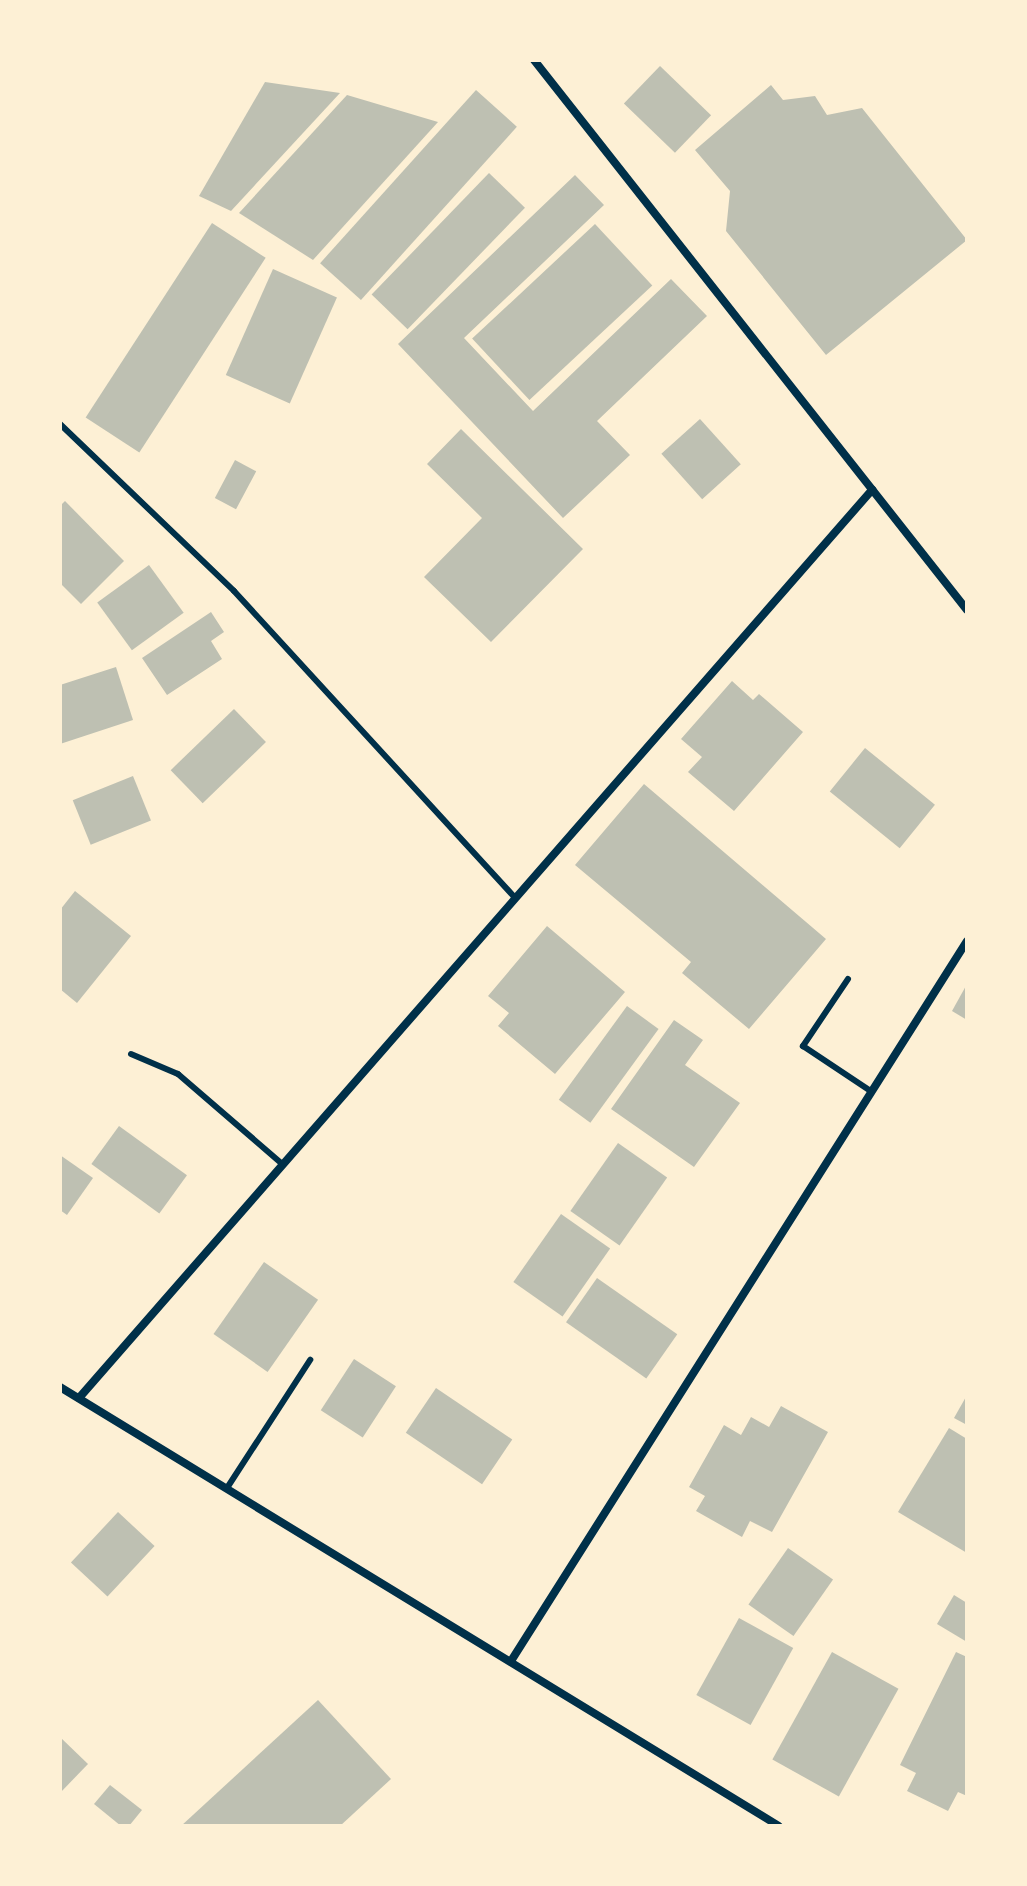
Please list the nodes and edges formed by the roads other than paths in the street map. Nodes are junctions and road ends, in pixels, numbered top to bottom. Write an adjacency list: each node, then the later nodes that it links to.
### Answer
1 (534, 60): 3 (street)
2 (60, 424): 5 (lane)
3 (872, 490): 4 (street); 5 (street)
4 (967, 610)
5 (515, 898): 10 (street)
6 (967, 941): 9 (street)
7 (848, 979): 9 (lane)
8 (131, 1054): 10 (lane)
9 (869, 1090): 15 (street)
10 (280, 1162): 13 (street)
11 (310, 1360): 14 (lane)
12 (60, 1387): 13 (street)
13 (79, 1398): 14 (street)
14 (227, 1488): 15 (street)
15 (511, 1661): 16 (street)
16 (779, 1826)

